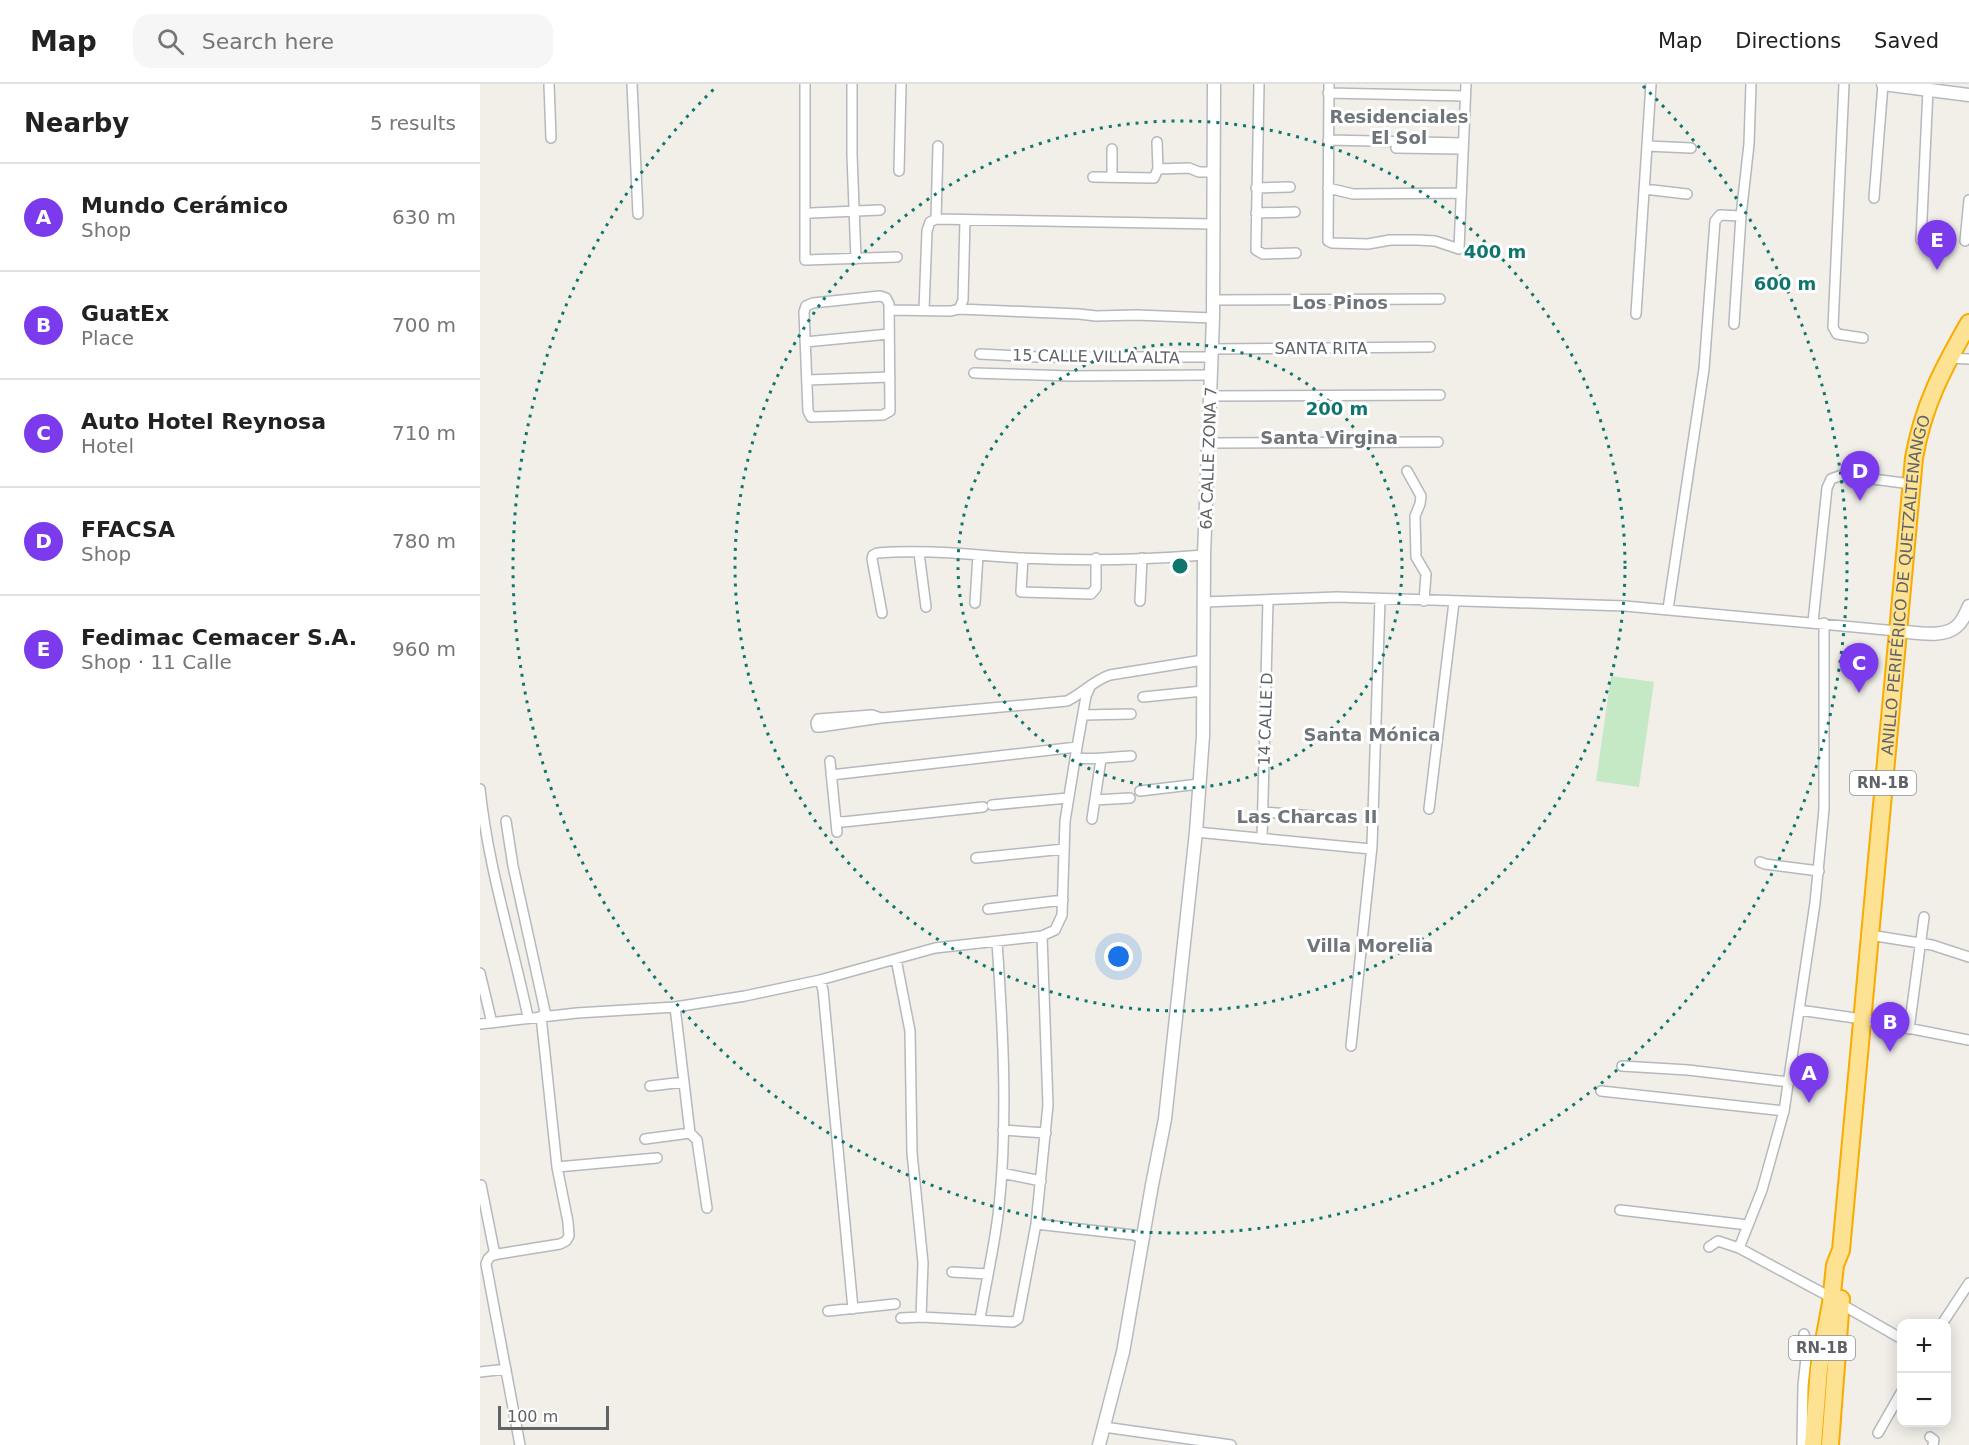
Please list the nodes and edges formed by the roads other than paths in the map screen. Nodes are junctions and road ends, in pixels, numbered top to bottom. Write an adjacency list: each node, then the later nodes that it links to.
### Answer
1 (549, 84): 17 (street)
2 (632, 84): 43 (street)
3 (805, 84): 52 (street)
4 (852, 84): 39 (street)
5 (902, 84): 26 (street)
6 (1214, 84): 27 (street, 6A CALLE ZONA 7)
7 (1258, 84): 31 (street)
8 (1466, 84): 16 (street)
9 (1651, 84): 22 (street)
10 (1751, 84): 44 (street)
11 (1844, 84): 63 (street)
12 (1883, 84): 13 (street); 36 (street)
13 (1932, 88): 15 (street); 48 (street)
14 (1328, 92): 16 (street); 19 (street)
15 (1969, 95)
16 (1465, 99): 21 (street)
17 (551, 138)
18 (1157, 142): 25 (street)
19 (1328, 143): 21 (street); 32 (street)
20 (938, 146): 45 (street)
21 (1463, 146): 34 (street)
22 (1647, 146): 23 (street); 33 (street)
23 (1691, 148)
24 (1112, 149): 29 (street)
25 (1158, 169): 27 (street); 29 (street)
26 (899, 171)
27 (1213, 172): 47 (street, 6A CALLE ZONA 7)
28 (1093, 177): 29 (street)
29 (1112, 177)
30 (1290, 187): 31 (street)
31 (1256, 188): 42 (street)
32 (1328, 188): 34 (street); 34 (street)
33 (1644, 189): 35 (street); 58 (street)
34 (1461, 193)
35 (1687, 194)
36 (1874, 198)
37 (1969, 200): 49 (street)
38 (880, 210): 39 (street)
39 (855, 211): 41 (street); 52 (street)
40 (1295, 212): 42 (street)
41 (811, 213)
42 (1256, 213): 50 (street)
43 (638, 214)
44 (1740, 216): 61 (street); 95 (street)
45 (936, 219): 46 (street); 57 (street)
46 (965, 220): 47 (street); 55 (street)
47 (1213, 224): 54 (street, 6A CALLE ZONA 7)
48 (1921, 240)
49 (1965, 241)
50 (1296, 253)
51 (897, 257): 52 (street)
52 (856, 259)
53 (1440, 299): 54 (street)
54 (1214, 300): 59 (street, 6A CALLE ZONA 7)
55 (959, 309): 57 (street); 59 (street)
56 (889, 310): 57 (street); 62 (street); 64 (street)
57 (924, 310)
58 (1636, 314)
59 (1213, 318): 66 (street, 6A CALLE ZONA 7)
60 (1969, 323): 68 (highway, ANILLO PERIFÉRICO DE QUETZALTENANGO / RN-1B)
61 (1734, 324)
62 (889, 334): 64 (street); 72 (street)
63 (1863, 338)
64 (805, 342): 73 (street)
65 (1430, 348): 66 (street, SANTA RITA)
66 (1212, 353): 67 (street, 15 CALLE VILLA ALTA); 71 (street, 6A CALLE ZONA 7)
67 (980, 354)
68 (1949, 357): 69 (street); 79 (highway, ANILLO PERIFÉRICO DE QUETZALTENANGO / RN-1B)
69 (1969, 359)
70 (974, 373): 71 (street)
71 (1211, 375): 74 (street, 6A CALLE ZONA 7)
72 (890, 377): 73 (street); 73 (street)
73 (807, 380)
74 (1210, 396): 75 (street); 77 (street, 6A CALLE ZONA 7)
75 (1440, 396)
76 (1438, 442): 77 (street)
77 (1208, 444): 82 (street, 6A CALLE ZONA 7)
78 (1407, 471): 89 (street)
79 (1911, 484): 97 (street); 99 (highway, ANILLO PERIFÉRICO DE QUETZALTENANGO / RN-1B)
80 (919, 554): 81 (street); 94 (street); 96 (street)
81 (978, 555): 83 (street); 92 (street)
82 (1204, 555): 85 (street); 90 (street, 6A CALLE ZONA 7)
83 (1023, 558): 84 (street); 84 (street)
84 (1096, 558): 85 (street)
85 (1142, 558): 88 (street)
86 (1380, 599): 87 (street); 89 (street); 129 (street)
87 (1268, 600): 90 (street); 120 (street, 14 CALLE D)
88 (1140, 601)
89 (1424, 601): 91 (street)
90 (1203, 602): 100 (street, 6A CALLE ZONA 7)
91 (1454, 602): 95 (street); 119 (street)
92 (975, 603)
93 (1969, 606): 99 (street)
94 (926, 607)
95 (1668, 609): 97 (street)
96 (882, 613)
97 (1813, 622): 98 (street)
98 (1824, 623): 99 (street); 132 (street)
99 (1897, 631): 136 (highway, ANILLO PERIFÉRICO DE QUETZALTENANGO / RN-1B)
100 (1203, 660): 101 (street); 102 (street, 6A CALLE ZONA 7)
101 (1090, 687): 105 (street); 106 (street)
102 (1203, 691): 103 (street); 113 (street, 6A CALLE ZONA 7)
103 (1143, 698)
104 (1131, 714): 105 (street)
105 (1083, 715): 107 (street)
106 (881, 718): 106 (street)
107 (1077, 747): 109 (street); 112 (street)
108 (1131, 756): 110 (street)
109 (1075, 758): 110 (street); 116 (street)
110 (1101, 759): 118 (street)
111 (830, 761): 112 (street)
112 (831, 775): 124 (street)
113 (1199, 784): 115 (street); 126 (street, 6A CALLE ZONA 7)
114 (480, 789): 147 (street)
115 (1140, 791)
116 (1068, 798): 124 (street); 128 (street)
117 (1130, 798): 118 (street)
118 (1095, 800): 122 (street)
119 (1429, 809)
120 (1264, 812): 121 (street); 127 (street, 14 CALLE D)
121 (1338, 818)
122 (1092, 819)
123 (506, 821): 146 (street)
124 (836, 821): 125 (street)
125 (837, 832)
126 (1196, 832): 127 (street); 173 (street, 6A CALLE ZONA 7)
127 (1262, 839): 129 (street)
128 (1064, 849): 130 (street); 133 (street)
129 (1371, 849): 153 (street)
130 (976, 858)
131 (1760, 861): 132 (street)
132 (1819, 871): 145 (street)
133 (1063, 900): 134 (street); 137 (street)
134 (988, 909)
135 (1924, 917): 139 (street)
136 (1870, 935): 139 (street); 148 (highway, ANILLO PERIFÉRICO DE QUETZALTENANGO / RN-1B)
137 (1042, 936): 138 (street); 162 (street)
138 (997, 942): 141 (street); 160 (street)
139 (1921, 942): 140 (street); 151 (street)
140 (1969, 957)
141 (896, 959): 143 (street); 184 (street)
142 (480, 973): 149 (street)
143 (820, 980): 144 (street); 182 (street)
144 (675, 1007): 146 (street); 155 (street)
145 (1799, 1010): 148 (street); 156 (street)
146 (544, 1016): 147 (street); 165 (street)
147 (528, 1017): 149 (street)
148 (1862, 1019): 151 (street); 180 (highway, ANILLO PERIFÉRICO DE QUETZALTENANGO / RN-1B)
149 (492, 1023): 150 (street)
150 (480, 1024)
151 (1910, 1029): 152 (street)
152 (1969, 1040)
153 (1351, 1046)
154 (1622, 1066): 156 (street)
155 (684, 1082): 157 (street); 161 (street)
156 (1790, 1082): 159 (street)
157 (650, 1086)
158 (1601, 1090): 159 (street)
159 (1784, 1111): 172 (street)
160 (1003, 1130): 162 (street); 166 (street)
161 (690, 1133): 163 (street); 169 (street)
162 (1046, 1133): 167 (street)
163 (645, 1139)
164 (657, 1158): 165 (street)
165 (557, 1167): 176 (street)
166 (1002, 1173): 167 (street); 178 (street)
167 (1041, 1181): 171 (street)
168 (481, 1185): 176 (street)
169 (707, 1208)
170 (1620, 1210): 172 (street)
171 (1036, 1224): 173 (street); 186 (street)
172 (1748, 1226): 175 (street)
173 (1143, 1239): 194 (street, 6A CALLE ZONA 7)
174 (1709, 1247): 175 (street)
175 (1739, 1248): 180 (street)
176 (495, 1255): 191 (street)
177 (952, 1272): 178 (street)
178 (988, 1274): 186 (street)
179 (1969, 1283): 187 (street)
180 (1836, 1301): 189 (street); 190 (highway, ANILLO PERIFÉRICO DE QUETZALTENANGO / RN-1B); 202 (highway, ANILLO PERIFÉRICO DE QUETZALTENANGO / RN-1B)
181 (895, 1304): 182 (street)
182 (853, 1309): 183 (street)
183 (828, 1311)
184 (921, 1317): 185 (street); 186 (street)
185 (901, 1318)
186 (980, 1319)
187 (1945, 1319)
188 (1804, 1334): 190 (street)
189 (1897, 1336)
190 (1815, 1347): 200 (street); 201 (highway, ANILLO PERIFÉRICO DE QUETZALTENANGO / RN-1B)
191 (506, 1369): 192 (street); 197 (street)
192 (480, 1372)
193 (1897, 1400): 195 (street)
194 (1104, 1427): 196 (street); 198 (street, 6A CALLE ZONA 7)
195 (1878, 1433)
196 (1212, 1444): 199 (street)
197 (520, 1445)
198 (1099, 1445)
199 (1231, 1445)
200 (1802, 1445)
201 (1813, 1445)
202 (1830, 1445)

